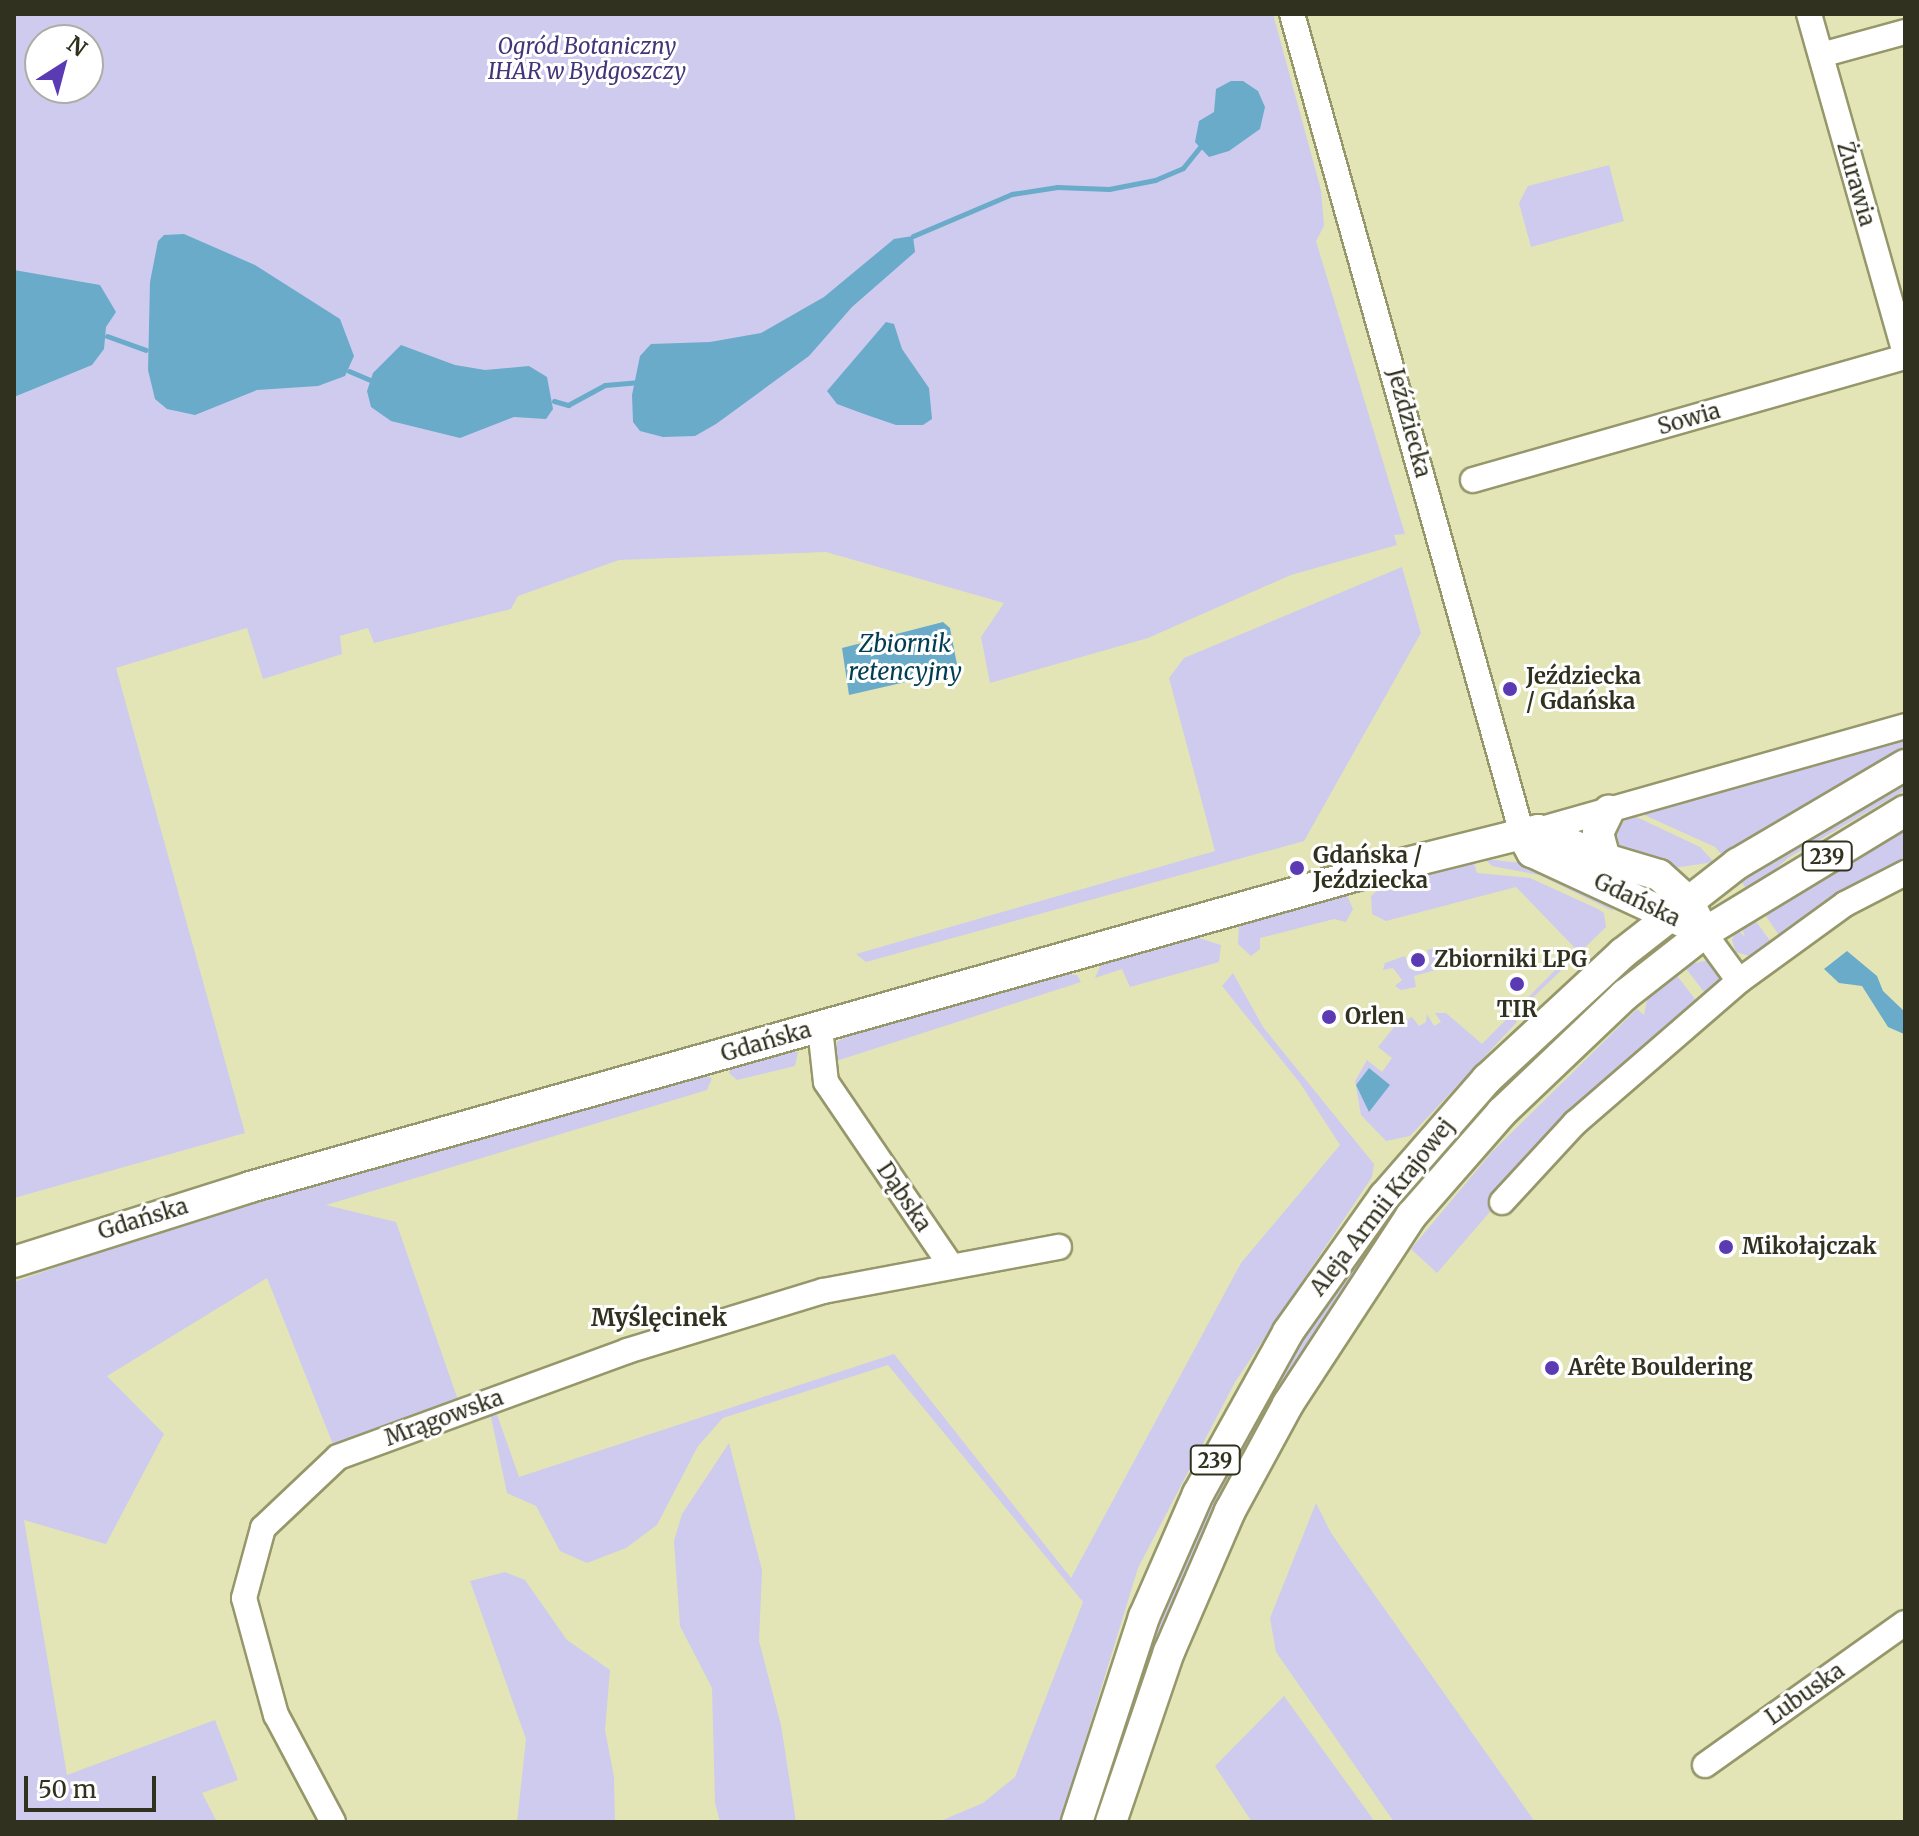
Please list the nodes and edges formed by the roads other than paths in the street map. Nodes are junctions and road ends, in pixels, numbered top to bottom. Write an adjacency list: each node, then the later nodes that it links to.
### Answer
1 (1292, 14): 11 (street, Jeździecka)
2 (1809, 14): 4 (street, Żurawia)
3 (1905, 32): 4 (street)
4 (1821, 55): 5 (street, Żurawia)
5 (1905, 355): 6 (street, Sowia)
6 (1473, 480)
7 (1905, 726): 9 (street, Gdańska)
8 (1905, 765): 14 (main road, Aleja Armii Krajowej / 239)
9 (1609, 810): 11 (street, Gdańska); 12 (main road)
10 (1905, 811): 15 (main road, Aleja Armii Krajowej / 239)
11 (1530, 832): 12 (main road, Gdańska); 18 (main road, Gdańska)
12 (1606, 872): 14 (main road, Gdańska); 16 (main road)
13 (1905, 873): 17 (street)
14 (1680, 908): 15 (main road, Gdańska); 16 (main road, Aleja Armii Krajowej / 239)
15 (1704, 933): 17 (street); 27 (main road, Aleja Armii Krajowej / 239)
16 (1623, 953): 26 (main road, Aleja Armii Krajowej / 239)
17 (1739, 981): 19 (street)
18 (820, 1028): 21 (main road, Gdańska); 22 (street, Dąbska)
19 (1502, 1202)
20 (1059, 1247): 22 (street)
21 (14, 1262)
22 (951, 1266): 25 (street, Mrągowska)
23 (1905, 1623): 24 (street, Lubuska)
24 (1705, 1765)
25 (333, 1822)
26 (1077, 1822)
27 (1111, 1822)

